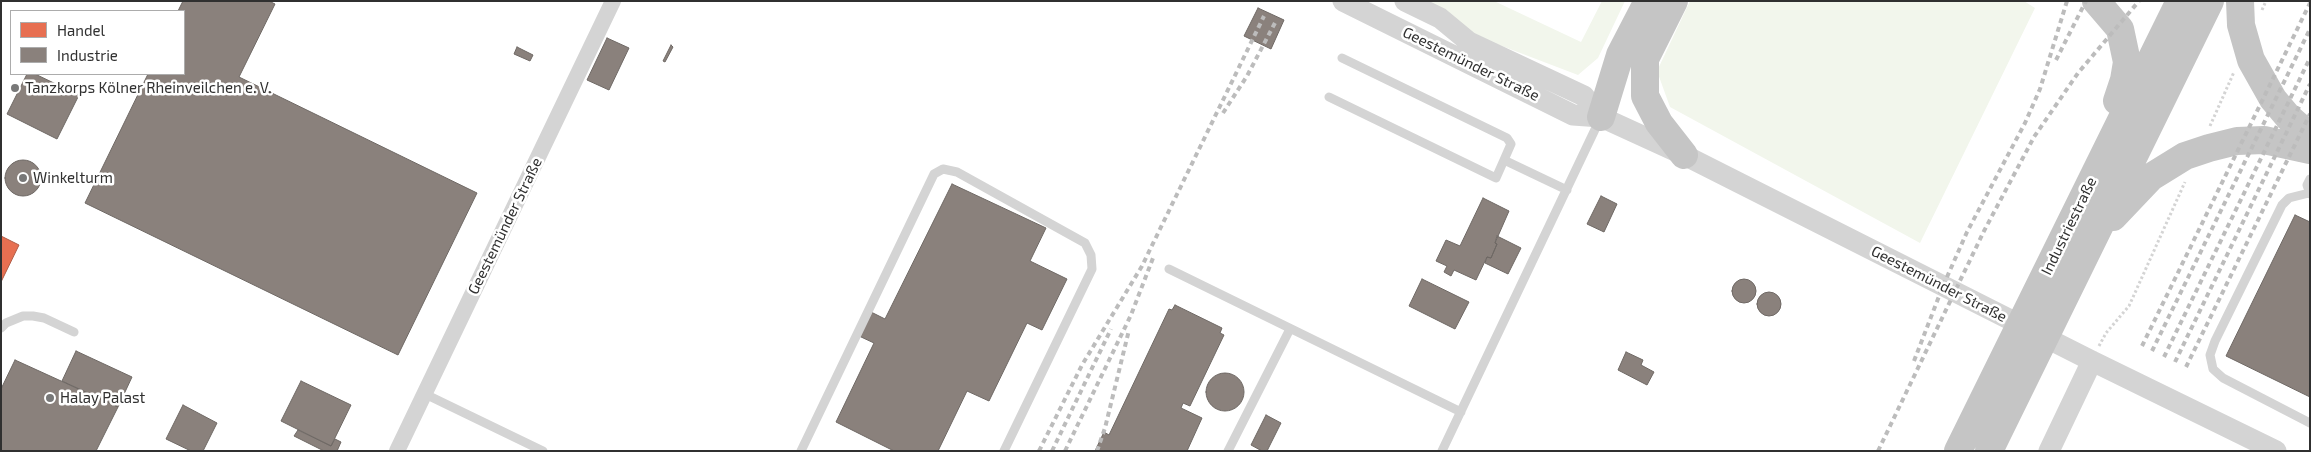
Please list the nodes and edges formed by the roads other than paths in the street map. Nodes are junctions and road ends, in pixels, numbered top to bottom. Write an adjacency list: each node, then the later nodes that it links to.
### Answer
1 (613, 1): 30 (street, Geestemünder Straße)
2 (1343, 1): 13 (street, Geestemünder Straße)
3 (1405, 1): 13 (street, Geestemünder Straße)
4 (1648, 1): 13 (highway)
5 (1674, 1): 11 (highway)
6 (2096, 1): 21 (highway)
7 (2180, 1): 21 (highway, Industriestraße)
8 (2210, 1): 22 (highway, Industriestraße)
9 (2240, 1): 14 (highway)
10 (1342, 58): 17 (lane)
11 (1645, 59): 13 (highway); 16 (highway)
12 (1329, 97): 17 (lane)
13 (1601, 117): 16 (street, Geestemünder Straße); 19 (lane)
14 (2310, 136)
15 (2310, 150): 22 (highway)
16 (1684, 155): 29 (street, Geestemünder Straße)
17 (1504, 160): 19 (lane)
18 (2310, 179): 20 (lane)
19 (1566, 190): 31 (lane)
20 (2310, 194): 32 (lane)
21 (2073, 217): 24 (highway, Industriestraße)
22 (2091, 243): 24 (highway, Industriestraße)
23 (1169, 269): 26 (lane)
24 (2045, 306): 28 (highway, Industriestraße)
25 (1, 328): 27 (lane)
26 (1290, 329): 31 (lane); 37 (lane)
27 (74, 332)
28 (2022, 353): 39 (highway, Industriestraße); 40 (highway, Industriestraße)
29 (2092, 361): 41 (street); 42 (street, Geestemünder Straße)
30 (425, 394): 33 (street, Geestemünder Straße); 34 (lane)
31 (1461, 412): 38 (lane)
32 (2310, 423)
33 (397, 451)
34 (543, 451)
35 (800, 451): 36 (lane)
36 (1004, 451)
37 (1228, 451)
38 (1442, 451)
39 (1958, 451)
40 (1989, 451)
41 (2048, 451)
42 (2276, 451)

